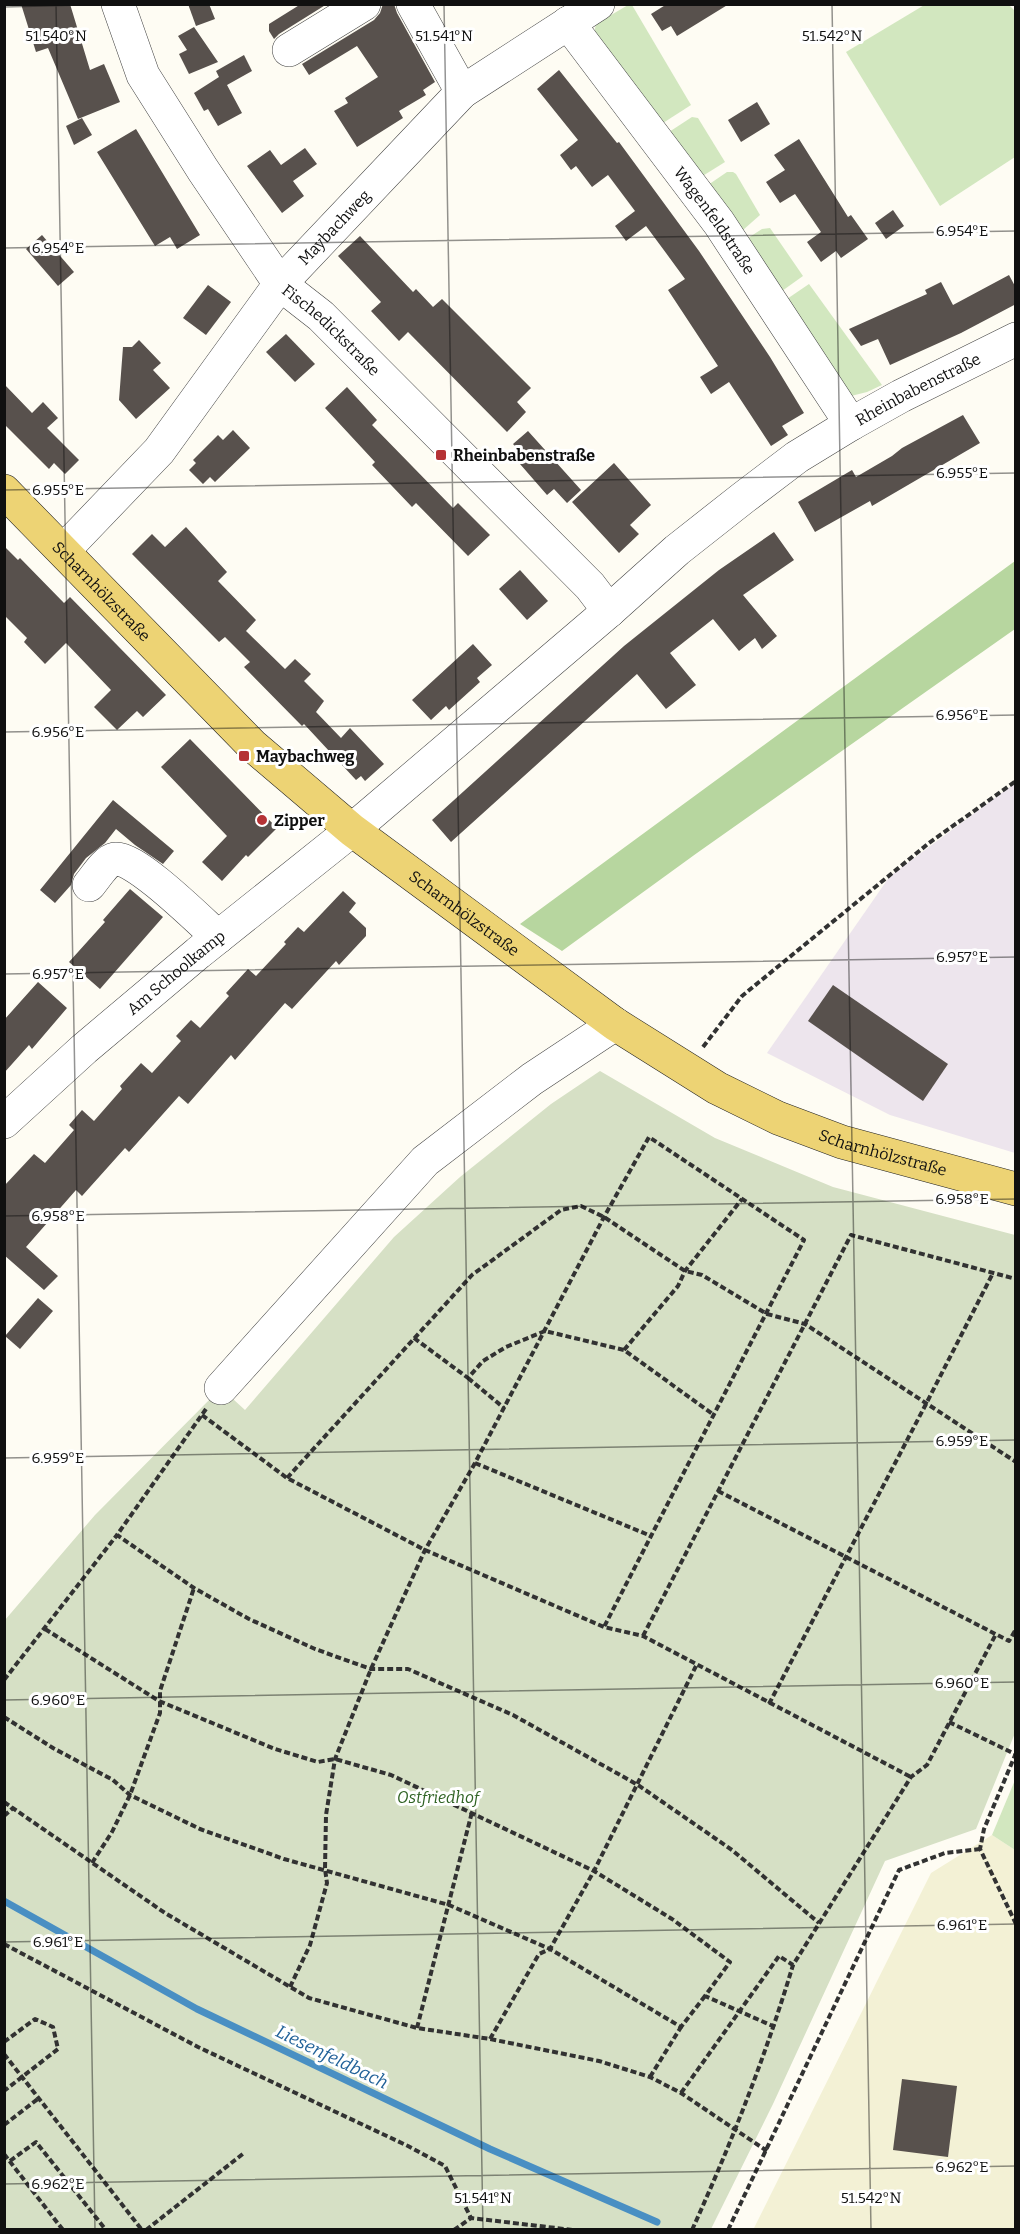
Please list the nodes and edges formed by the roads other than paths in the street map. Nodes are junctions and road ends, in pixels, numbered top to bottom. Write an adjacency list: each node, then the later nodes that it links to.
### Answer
1 (118, 4): 8 (street, Fischedickstraße)
2 (364, 4): 6 (street)
3 (413, 4): 7 (street)
4 (598, 4): 5 (street, Maybachweg)
5 (568, 23): 7 (street, Maybachweg); 10 (street, Wagenfeldstraße)
6 (289, 50)
7 (462, 92): 8 (street, Maybachweg)
8 (280, 284): 12 (street, Maybachweg); 13 (street, Fischedickstraße)
9 (1016, 339): 10 (street, Rheinbabenstraße)
10 (851, 424): 13 (street, Rheinbabenstraße)
11 (4, 491): 12 (main road, Scharnhölzstraße)
12 (64, 550): 14 (main road, Scharnhölzstraße)
13 (609, 611): 14 (street, Rheinbabenstraße)
14 (352, 830): 16 (street, Am Schoolkamp); 17 (main road, Scharnhölzstraße)
15 (89, 885): 16 (street)
16 (218, 937): 18 (street, Am Schoolkamp)
17 (615, 1024): 19 (main road, Scharnhölzstraße); 20 (street)
18 (4, 1122)
19 (1016, 1189)
20 (221, 1388)

